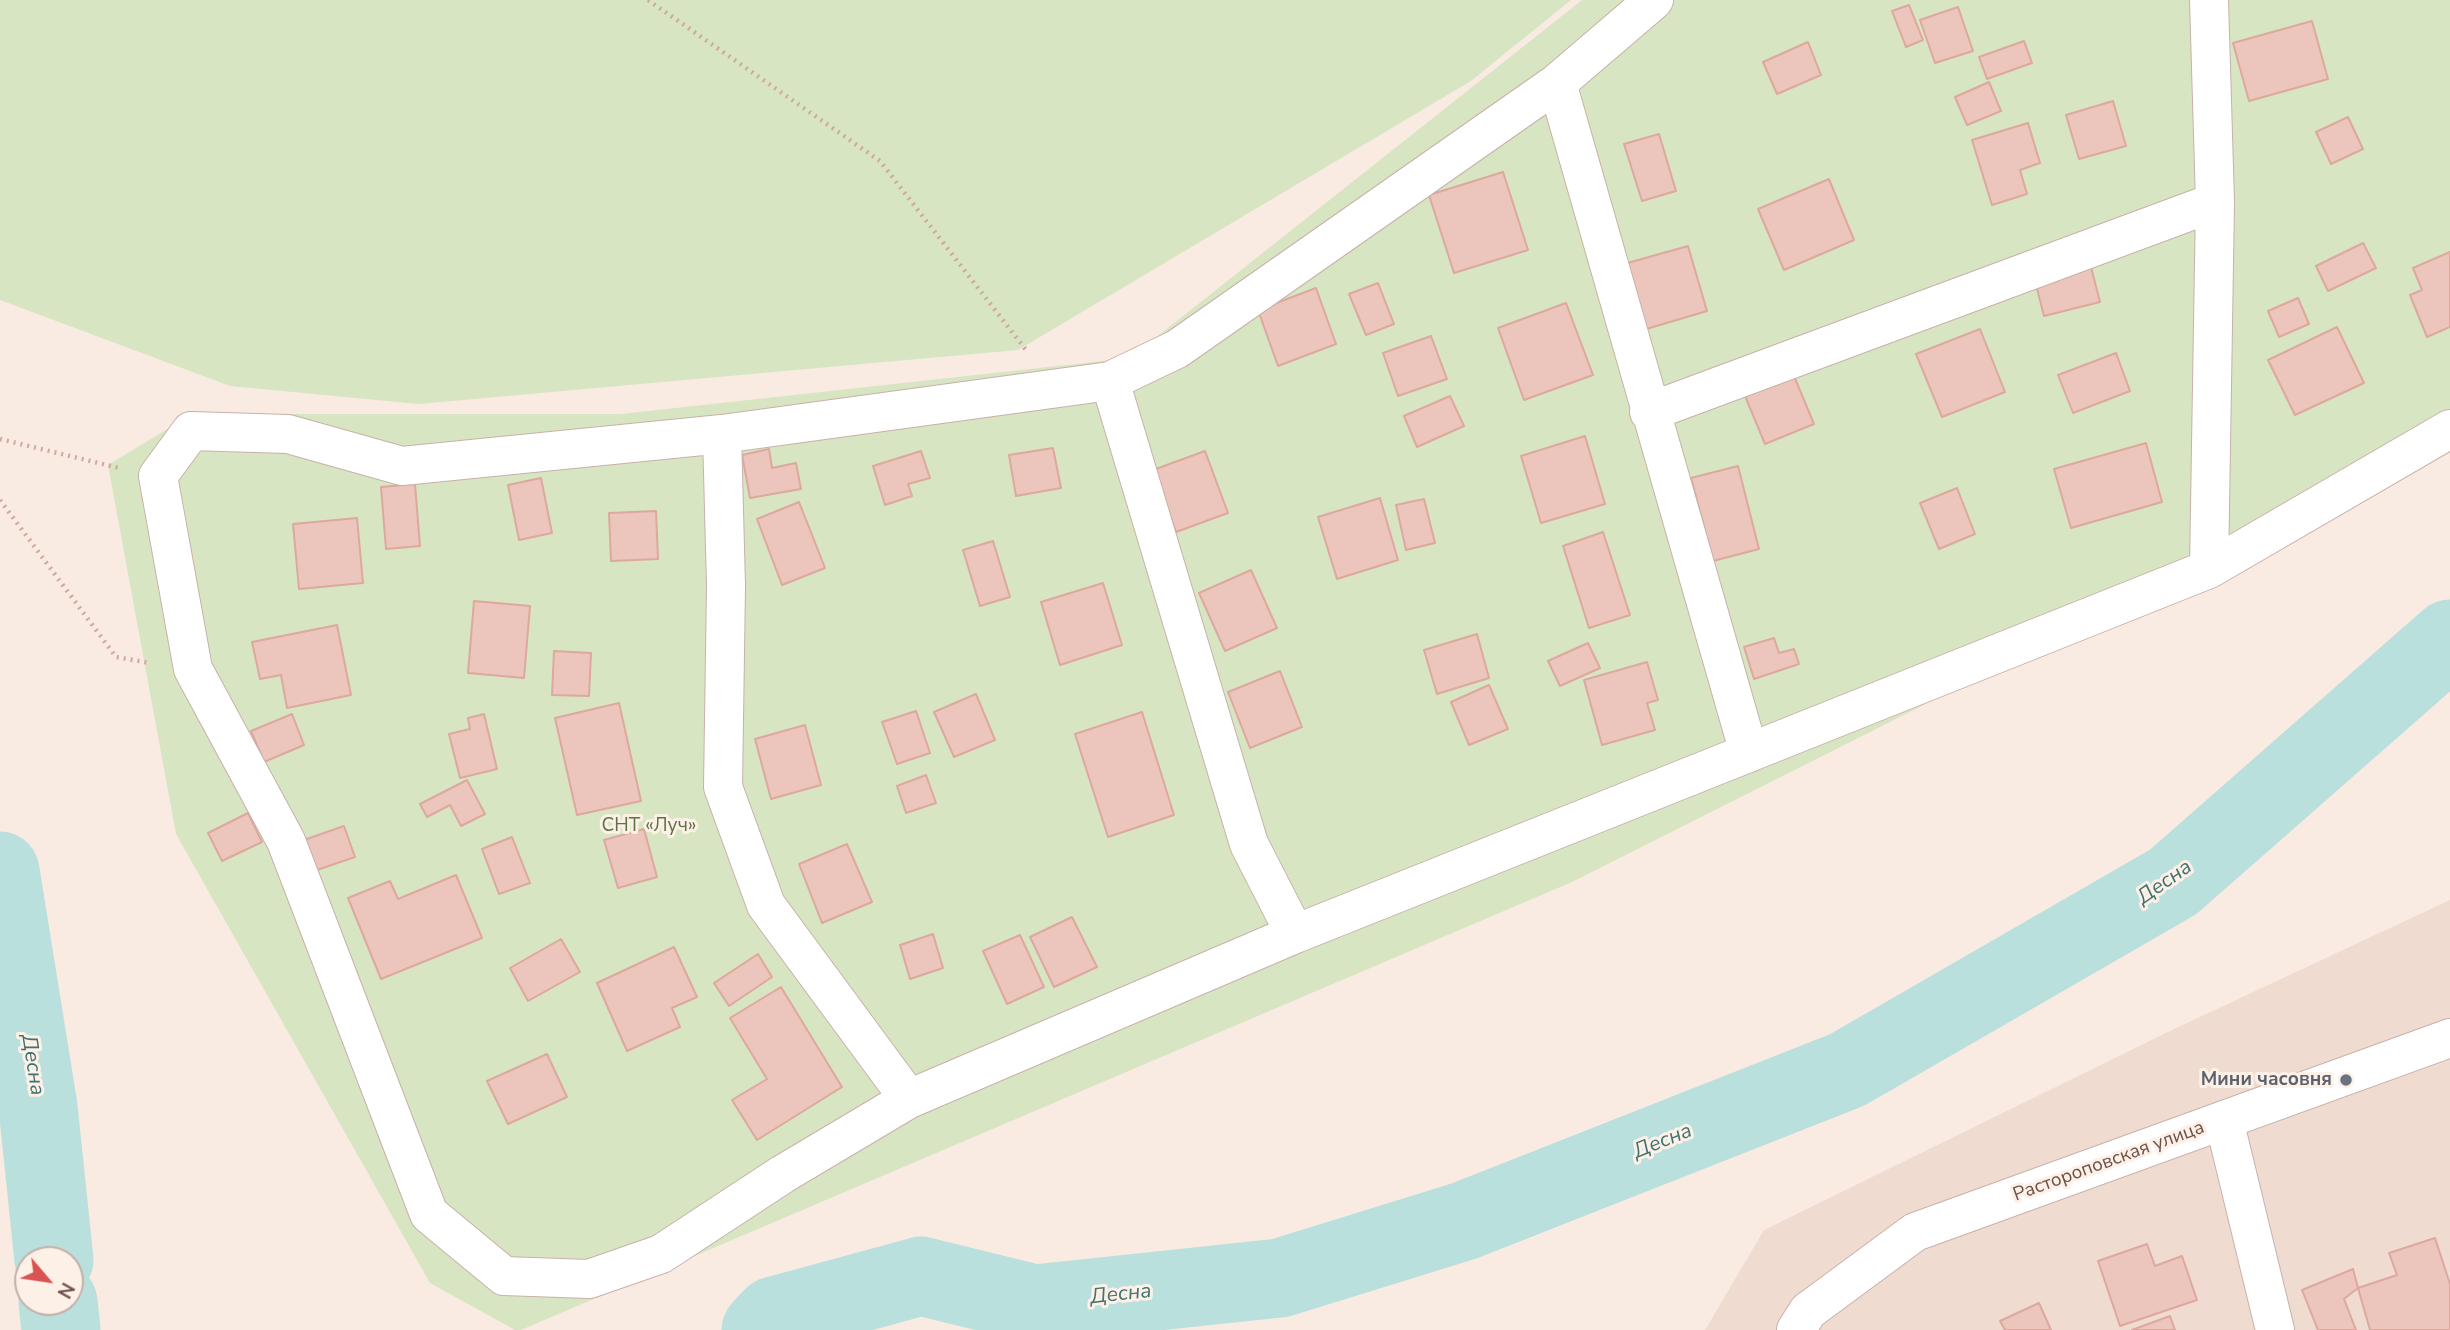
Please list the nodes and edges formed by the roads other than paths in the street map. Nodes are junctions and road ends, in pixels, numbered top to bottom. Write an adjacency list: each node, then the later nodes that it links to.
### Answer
1 (1654, 0): 3 (street)
2 (2209, 0): 4 (street)
3 (1557, 83): 5 (street); 6 (street)
4 (2215, 202): 6 (street); 9 (street)
5 (1110, 381): 8 (street); 11 (street)
6 (1649, 412): 10 (street)
7 (2450, 429): 9 (street)
8 (722, 435): 13 (street); 13 (street)
9 (2209, 569): 10 (street)
10 (1749, 753): 11 (street)
11 (1294, 934): 13 (street)
12 (2450, 1038): 14 (street, Растороповская улица)
13 (909, 1099)
14 (2224, 1120): 15 (street, Растороповская улица); 16 (street)
15 (1796, 1330)
16 (2274, 1330)

